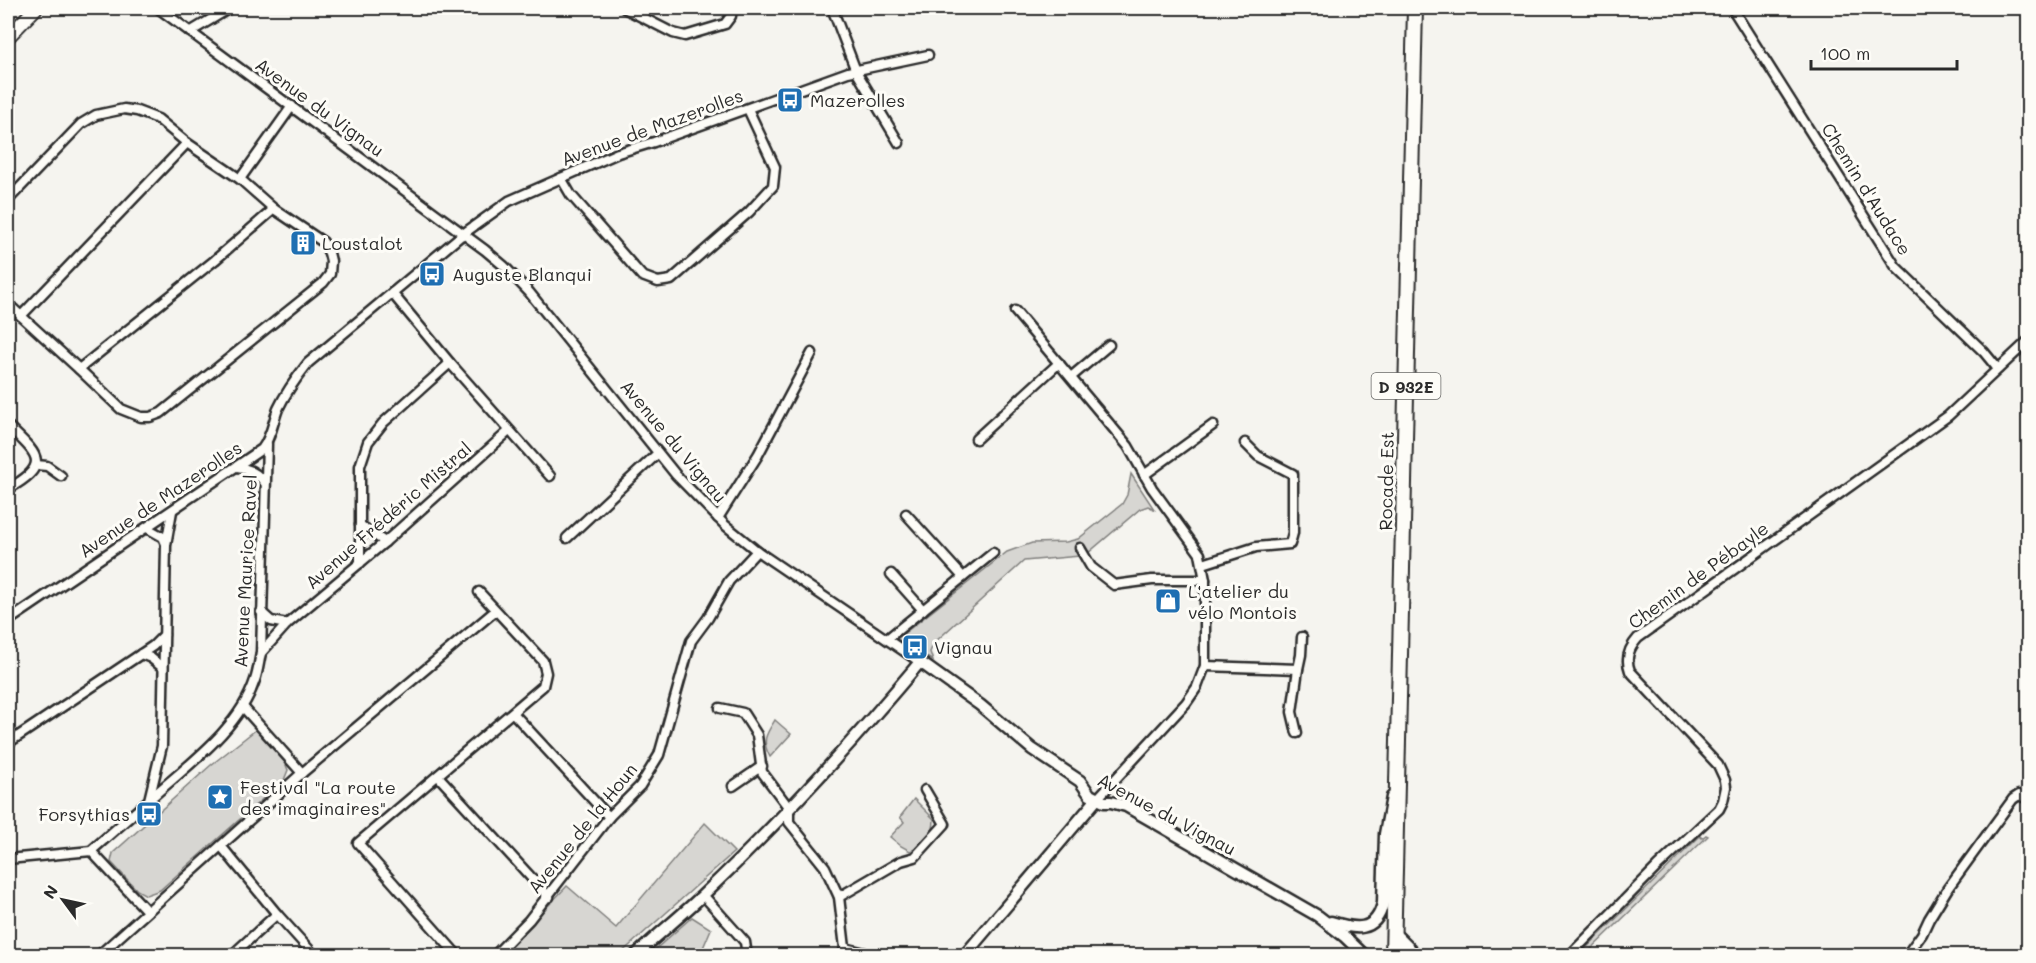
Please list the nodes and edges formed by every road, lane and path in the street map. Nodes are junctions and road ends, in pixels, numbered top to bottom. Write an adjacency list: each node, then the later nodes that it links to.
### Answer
1 (36, 8): 10 (main road)
2 (158, 8): 9 (street, Avenue du Vignau)
3 (230, 8): 9 (street)
4 (624, 8): 5 (street)
5 (732, 8)
6 (832, 8): 12 (street)
7 (1416, 8): 84 (main road, Rocade Est / D 932E)
8 (1732, 8): 32 (street, Chemin d'Audace)
9 (190, 32): 13 (street, Avenue du Vignau)
10 (8, 37)
11 (928, 55): 12 (street, Avenue de Mazerolles)
12 (855, 71): 14 (street, Avenue de Mazerolles); 16 (street)
13 (292, 106): 18 (street); 21 (street, Avenue du Vignau)
14 (748, 109): 17 (street, Avenue de Mazerolles); 17 (street)
15 (187, 143): 18 (street); 19 (street); 25 (street)
16 (899, 143)
17 (561, 178): 21 (street, Avenue de Mazerolles)
18 (240, 179): 20 (street)
19 (8, 200)
20 (274, 208): 31 (street); 31 (street)
21 (463, 234): 22 (street, Avenue de Mazerolles); 40 (street, Avenue du Vignau)
22 (392, 293): 29 (street); 39 (street, Avenue de Mazerolles)
23 (8, 304): 25 (street)
24 (1015, 311): 30 (street)
25 (21, 316): 31 (street)
26 (2028, 341): 32 (street, Chemin de Pébayle)
27 (1110, 345): 33 (street)
28 (812, 352): 50 (street)
29 (450, 363): 36 (street); 51 (street)
30 (1059, 363): 33 (street); 37 (street)
31 (79, 369)
32 (1998, 369): 118 (street, Chemin de Pébayle)
33 (1071, 377): 43 (street)
34 (1213, 425): 43 (street)
35 (8, 426): 41 (street)
36 (509, 431): 45 (street); 54 (street, Avenue Frédéric Mistral)
37 (976, 439)
38 (1245, 443): 60 (street)
39 (267, 444): 42 (street, Avenue de Mazerolles); 46 (street, Avenue Maurice Ravel)
40 (658, 453): 50 (street, Avenue du Vignau); 53 (street)
41 (36, 465): 44 (street); 47 (street)
42 (237, 467): 46 (street); 48 (street, Avenue de Mazerolles)
43 (1144, 475): 60 (street)
44 (61, 476)
45 (550, 476)
46 (265, 483): 67 (street, Avenue Maurice Ravel)
47 (8, 489)
48 (172, 511): 52 (street, Avenue de Mazerolles); 55 (street)
49 (906, 513): 62 (street)
50 (718, 518): 57 (street, Avenue du Vignau)
51 (360, 525): 54 (street); 59 (street)
52 (147, 528): 55 (street); 68 (street, Avenue de Mazerolles)
53 (567, 538)
54 (385, 542): 59 (street, Avenue Frédéric Mistral)
55 (166, 544): 70 (street)
56 (1080, 548): 63 (street)
57 (757, 551): 72 (street, Avenue du Vignau); 94 (street, Avenue de la Houn)
58 (993, 553): 62 (street)
59 (360, 563): 69 (street, Avenue Frédéric Mistral)
60 (1203, 564): 63 (street)
61 (891, 574): 65 (street)
62 (963, 577): 65 (street)
63 (1205, 580): 76 (street)
64 (479, 592): 66 (street)
65 (923, 610): 72 (street)
66 (495, 611): 81 (street); 86 (street)
67 (261, 612): 69 (street); 73 (street, Avenue Maurice Ravel)
68 (8, 621)
69 (287, 624): 73 (street, Avenue Frédéric Mistral)
70 (164, 635): 74 (street); 77 (street)
71 (1302, 636): 78 (street)
72 (887, 639): 75 (street, Avenue du Vignau)
73 (261, 653): 79 (street, Avenue Maurice Ravel)
74 (141, 654): 77 (street); 83 (street)
75 (920, 662): 92 (street, Avenue du Vignau); 93 (street)
76 (1205, 666): 78 (street); 92 (street)
77 (163, 668): 91 (street)
78 (1298, 669): 82 (street)
79 (243, 707): 86 (street); 91 (street, Avenue Maurice Ravel)
80 (720, 708): 85 (street)
81 (513, 712): 87 (street); 94 (street)
82 (1297, 733)
83 (8, 743)
84 (1397, 764): 103 (street); 104 (main road, Rocade Est / D 932E)
85 (762, 766): 88 (street); 93 (street)
86 (302, 773): 95 (street)
87 (438, 776): 99 (street); 109 (street)
88 (733, 786)
89 (925, 789): 100 (street)
90 (2028, 799): 119 (street)
91 (149, 800): 96 (street, Avenue Maurice Ravel)
92 (1097, 800): 103 (street, Avenue du Vignau); 114 (street)
93 (789, 808): 98 (street); 100 (street)
94 (609, 817): 99 (street, Avenue de la Houn)
95 (221, 846): 101 (street); 102 (street)
96 (91, 851): 97 (street); 101 (street)
97 (8, 859)
98 (703, 895): 111 (street); 112 (street)
99 (549, 897): 110 (street, Avenue de la Houn)
100 (839, 897): 105 (street)
101 (147, 911): 106 (street)
102 (277, 914): 107 (street); 108 (street)
103 (1325, 920): 115 (street)
104 (1394, 933): 116 (main road, Rocade Est / D 932E); 117 (street)
105 (844, 952): 113 (street)
106 (98, 956)
107 (231, 956)
108 (315, 956)
109 (458, 956)
110 (494, 956)
111 (634, 956)
112 (747, 956)
113 (877, 956)
114 (964, 956)
115 (1365, 956)
116 (1393, 956)
117 (1417, 956)
118 (1569, 956)
119 (1906, 956)

